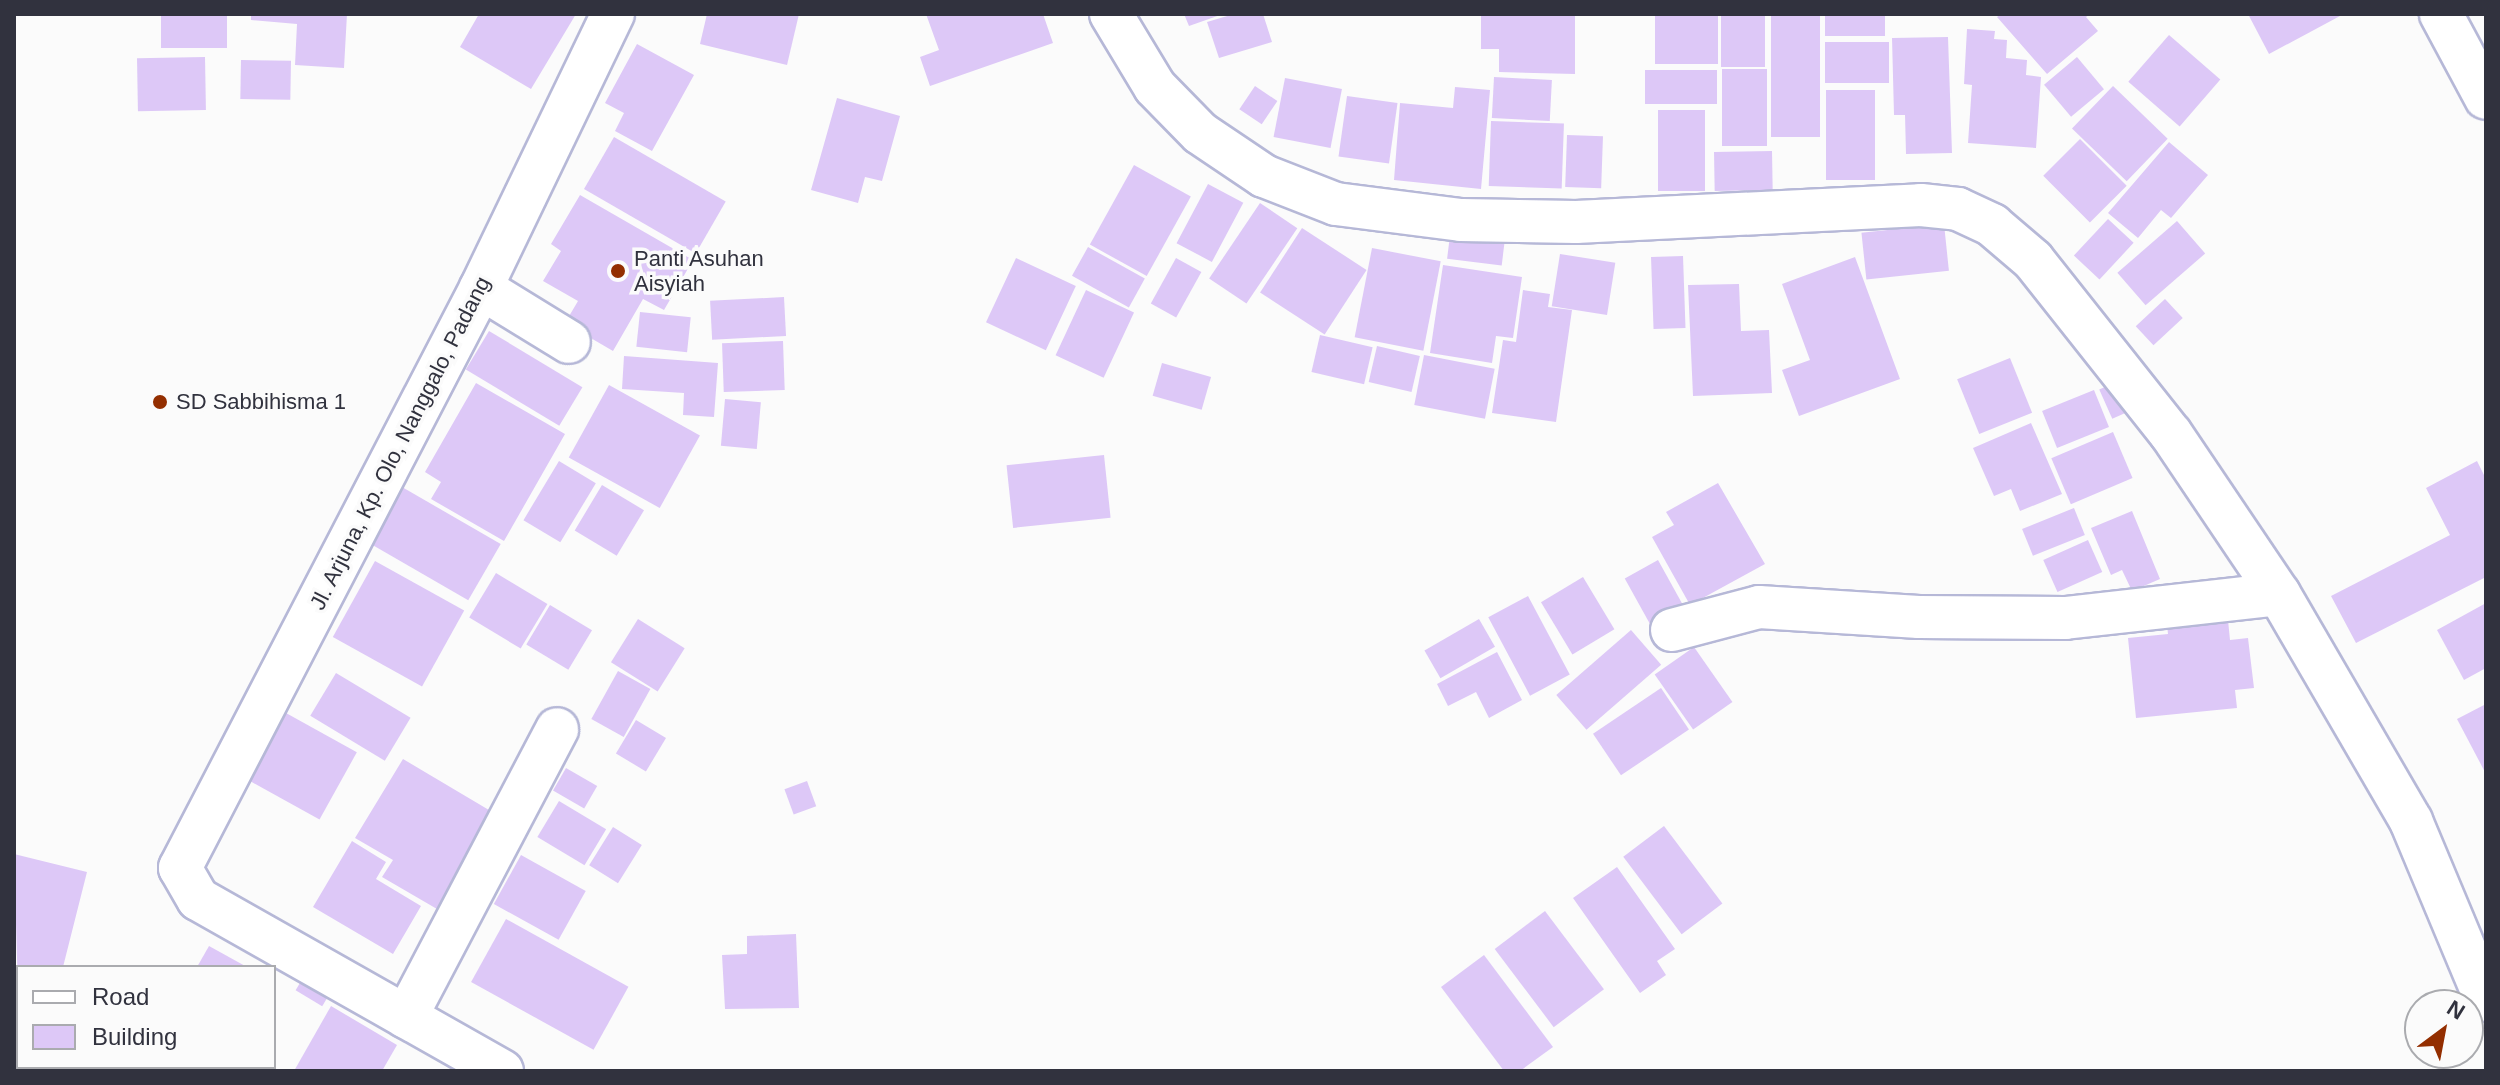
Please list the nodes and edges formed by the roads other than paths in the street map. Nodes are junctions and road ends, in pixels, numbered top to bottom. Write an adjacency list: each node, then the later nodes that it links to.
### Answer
1 (613, 14): 5 (street, Jl. Arjuna, Kp. Olo, Nanggalo, Padang)
2 (1111, 14): 7 (street)
3 (2441, 14): 4 (street)
4 (2486, 98)
5 (481, 288): 6 (street); 11 (street, Jl. Arjuna, Kp. Olo, Nanggalo, Padang)
6 (569, 342)
7 (2279, 594): 8 (street); 10 (street)
8 (1672, 630)
9 (557, 729): 11 (street)
10 (2486, 1000)
11 (406, 1017): 12 (street)
12 (502, 1071)

